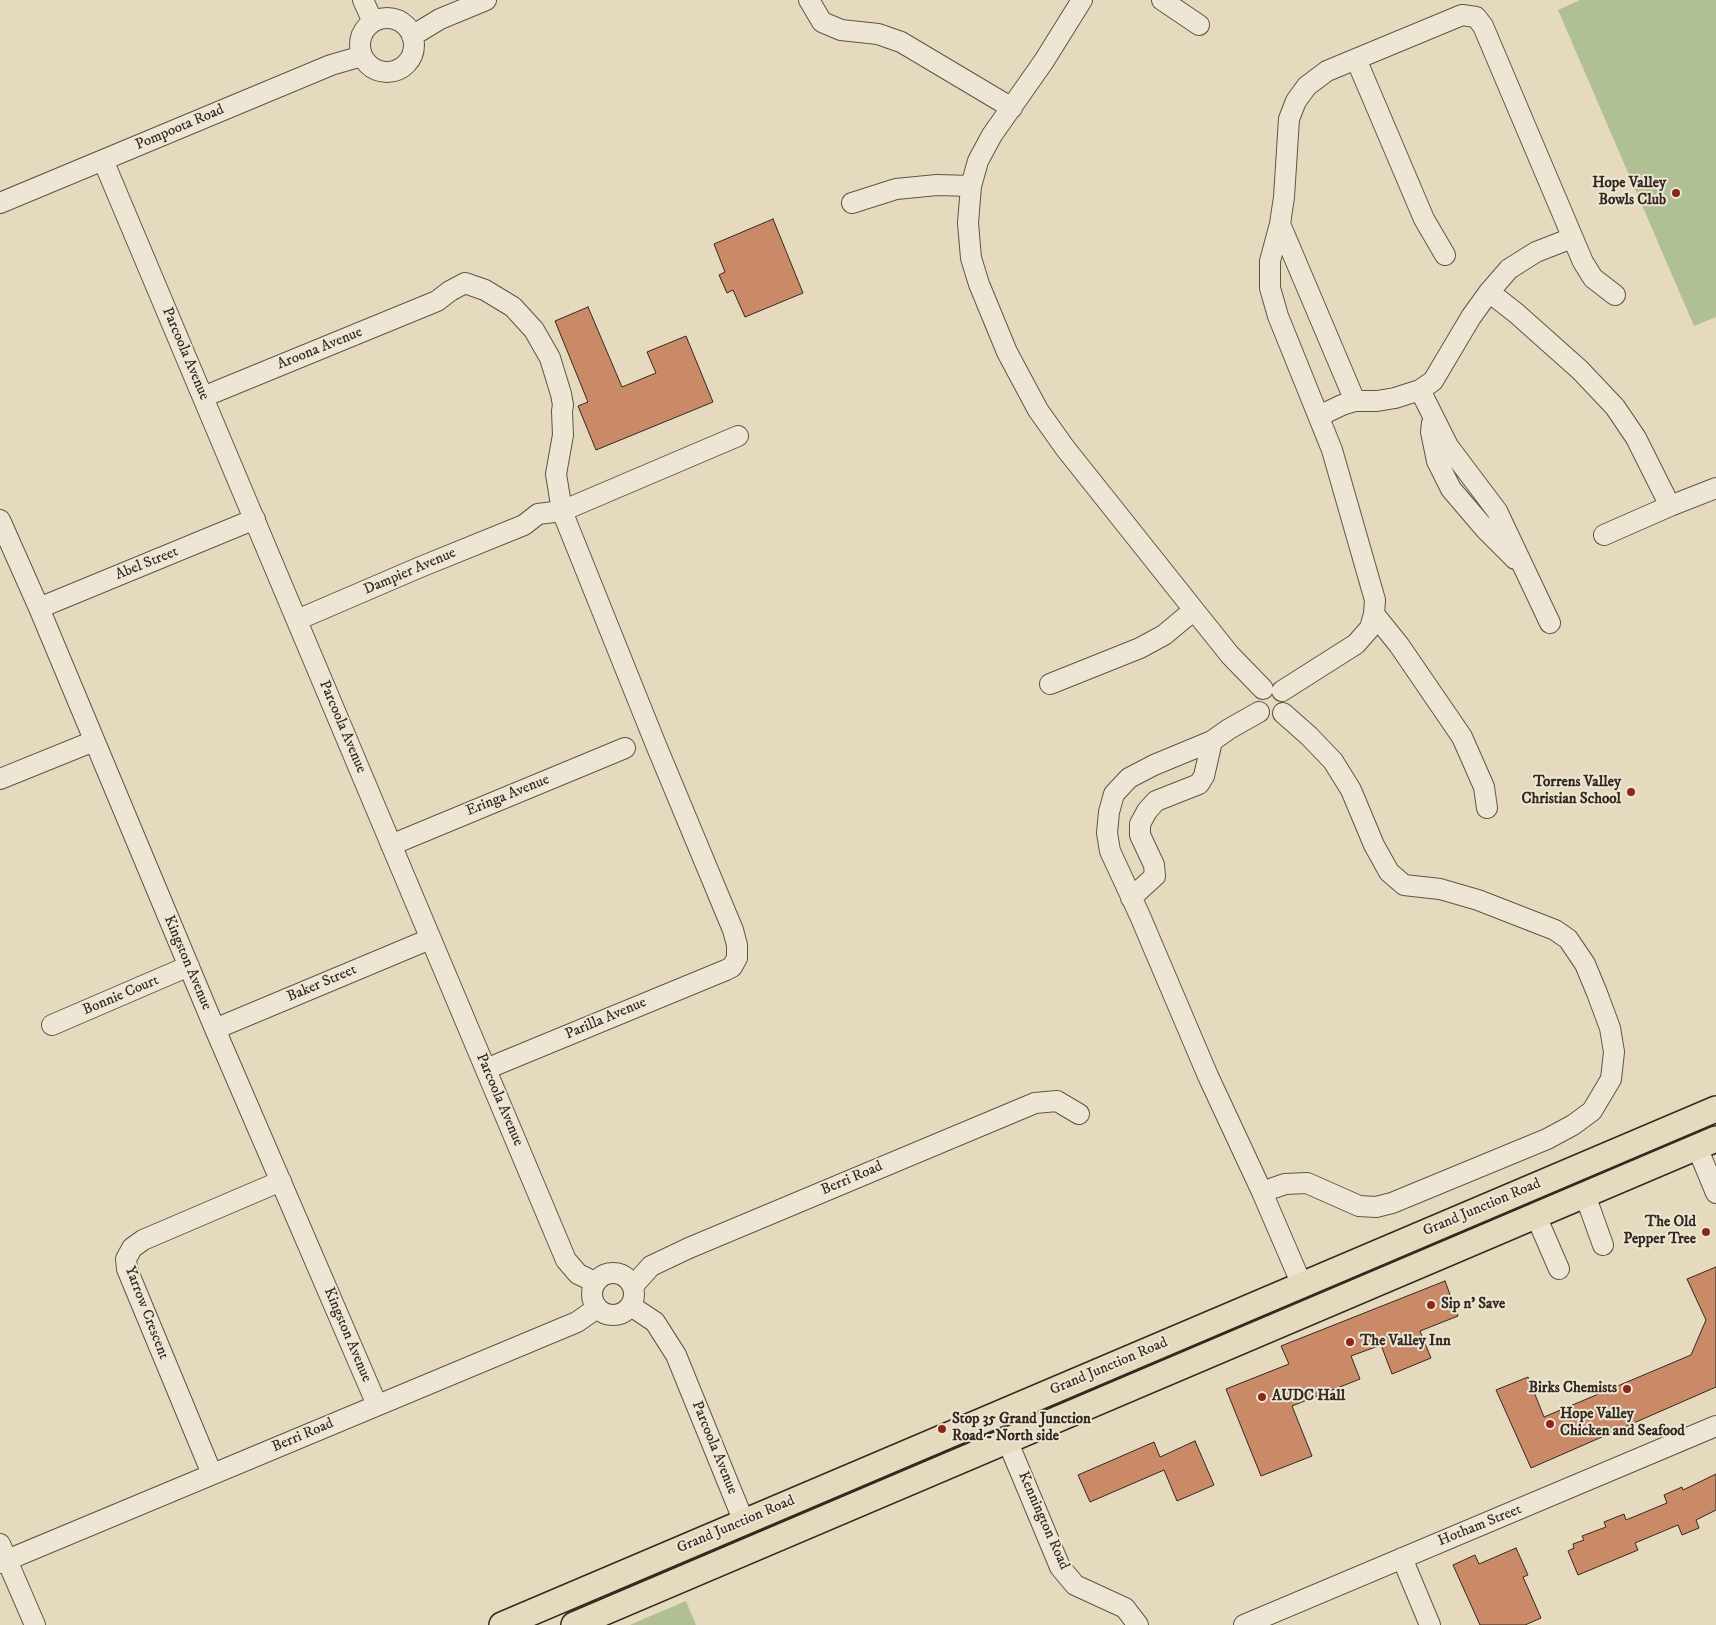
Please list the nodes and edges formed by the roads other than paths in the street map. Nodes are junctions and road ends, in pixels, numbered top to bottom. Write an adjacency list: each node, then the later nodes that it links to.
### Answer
1 (364, 0): 6 (street)
2 (486, 0): 8 (street)
3 (809, 0): 11 (street)
4 (1082, 0): 11 (street)
5 (1162, 0): 7 (street)
6 (373, 22): 8 (street); 9 (street)
7 (1199, 25)
8 (412, 36): 9 (street)
9 (362, 56): 12 (street, Pompoota Road)
10 (1356, 59): 16 (street); 17 (street); 18 (street)
11 (1012, 108): 13 (street)
12 (103, 160): 14 (street, Pompoota Road); 22 (street, Parcoola Avenue)
13 (971, 186): 15 (street); 33 (street)
14 (0, 203)
15 (852, 203)
16 (1280, 224): 23 (street); 24 (street)
17 (1572, 238): 19 (street); 20 (street)
18 (1445, 255)
19 (1489, 292): 21 (street); 27 (street)
20 (1615, 295)
21 (1420, 390): 23 (street); 36 (street)
22 (203, 397): 28 (street, Aroona Avenue); 30 (street, Parcoola Avenue)
23 (1355, 400): 24 (street)
24 (1319, 416): 34 (street)
25 (738, 436): 28 (street, Dampier Avenue)
26 (1716, 488): 27 (street)
27 (1670, 506): 31 (street)
28 (562, 511): 35 (street, Dampier Avenue); 51 (street, Aroona Avenue)
29 (0, 520): 32 (street, Kingston Avenue)
30 (255, 520): 32 (street, Abel Street); 35 (street, Parcoola Avenue)
31 (1604, 535)
32 (39, 608): 42 (street, Kingston Avenue)
33 (1194, 610): 37 (street); 38 (street)
34 (1374, 614): 39 (street); 46 (street)
35 (297, 620): 47 (street, Parcoola Avenue)
36 (1550, 623)
37 (1050, 684)
38 (1263, 689): 39 (street); 40 (street)
39 (1282, 691): 41 (street)
40 (1259, 712): 41 (street); 43 (street)
41 (1282, 712): 62 (street)
42 (94, 741): 45 (street); 50 (street, Kingston Avenue)
43 (1212, 741): 48 (street); 48 (street)
44 (625, 748): 47 (street, Eringa Avenue)
45 (0, 779)
46 (1487, 808)
47 (391, 845): 49 (street, Parcoola Avenue)
48 (1131, 898): 62 (street)
49 (430, 939): 53 (street, Baker Street); 54 (street, Parcoola Avenue)
50 (189, 966): 52 (street, Bonnie Court); 53 (street, Kingston Avenue)
51 (726, 970): 54 (street, Parilla Avenue)
52 (52, 1025)
53 (214, 1029): 61 (street, Kingston Avenue)
54 (486, 1069): 69 (street, Parcoola Avenue)
55 (1716, 1109): 58 (main road, Grand Junction Road)
56 (1079, 1114): 71 (street, Berri Road)
57 (1716, 1130): 58 (main road)
58 (1657, 1134): 60 (main road, Grand Junction Road)
59 (1706, 1143): 63 (street); 64 (main road, Grand Junction Road)
60 (1593, 1161): 64 (main road); 65 (main road, Grand Junction Road)
61 (281, 1181): 74 (street, Kingston Avenue); 78 (street, Yarrow Crescent)
62 (1262, 1192): 70 (street)
63 (1716, 1193)
64 (1585, 1195): 66 (main road, Grand Junction Road); 67 (street)
65 (1484, 1207): 66 (main road); 70 (main road, Grand Junction Road)
66 (1536, 1216): 68 (street); 73 (main road, Grand Junction Road)
67 (1603, 1245)
68 (1559, 1269)
69 (595, 1282): 71 (street); 72 (street)
70 (1302, 1285): 73 (main road); 75 (main road, Grand Junction Road)
71 (632, 1296): 72 (street); 79 (street, Parcoola Avenue)
72 (597, 1308): 74 (street, Berri Road)
73 (1312, 1311): 77 (main road, Grand Junction Road)
74 (377, 1405): 78 (street, Berri Road)
75 (997, 1415): 77 (main road); 79 (main road, Grand Junction Road)
76 (1716, 1426): 82 (street, Hotham Street)
77 (1007, 1440): 80 (main road, Grand Junction Road); 86 (street, Kennington Road)
78 (212, 1474): 81 (street, Berri Road)
79 (744, 1522): 80 (main road); 84 (main road, Grand Junction Road)
80 (756, 1547): 85 (main road, Grand Junction Road)
81 (2, 1556): 83 (street)
82 (1402, 1558): 87 (street, Hotham Street); 88 (street)
83 (35, 1625)
84 (502, 1625)
85 (574, 1625)
86 (1138, 1625)
87 (1244, 1625)
88 (1430, 1625)

